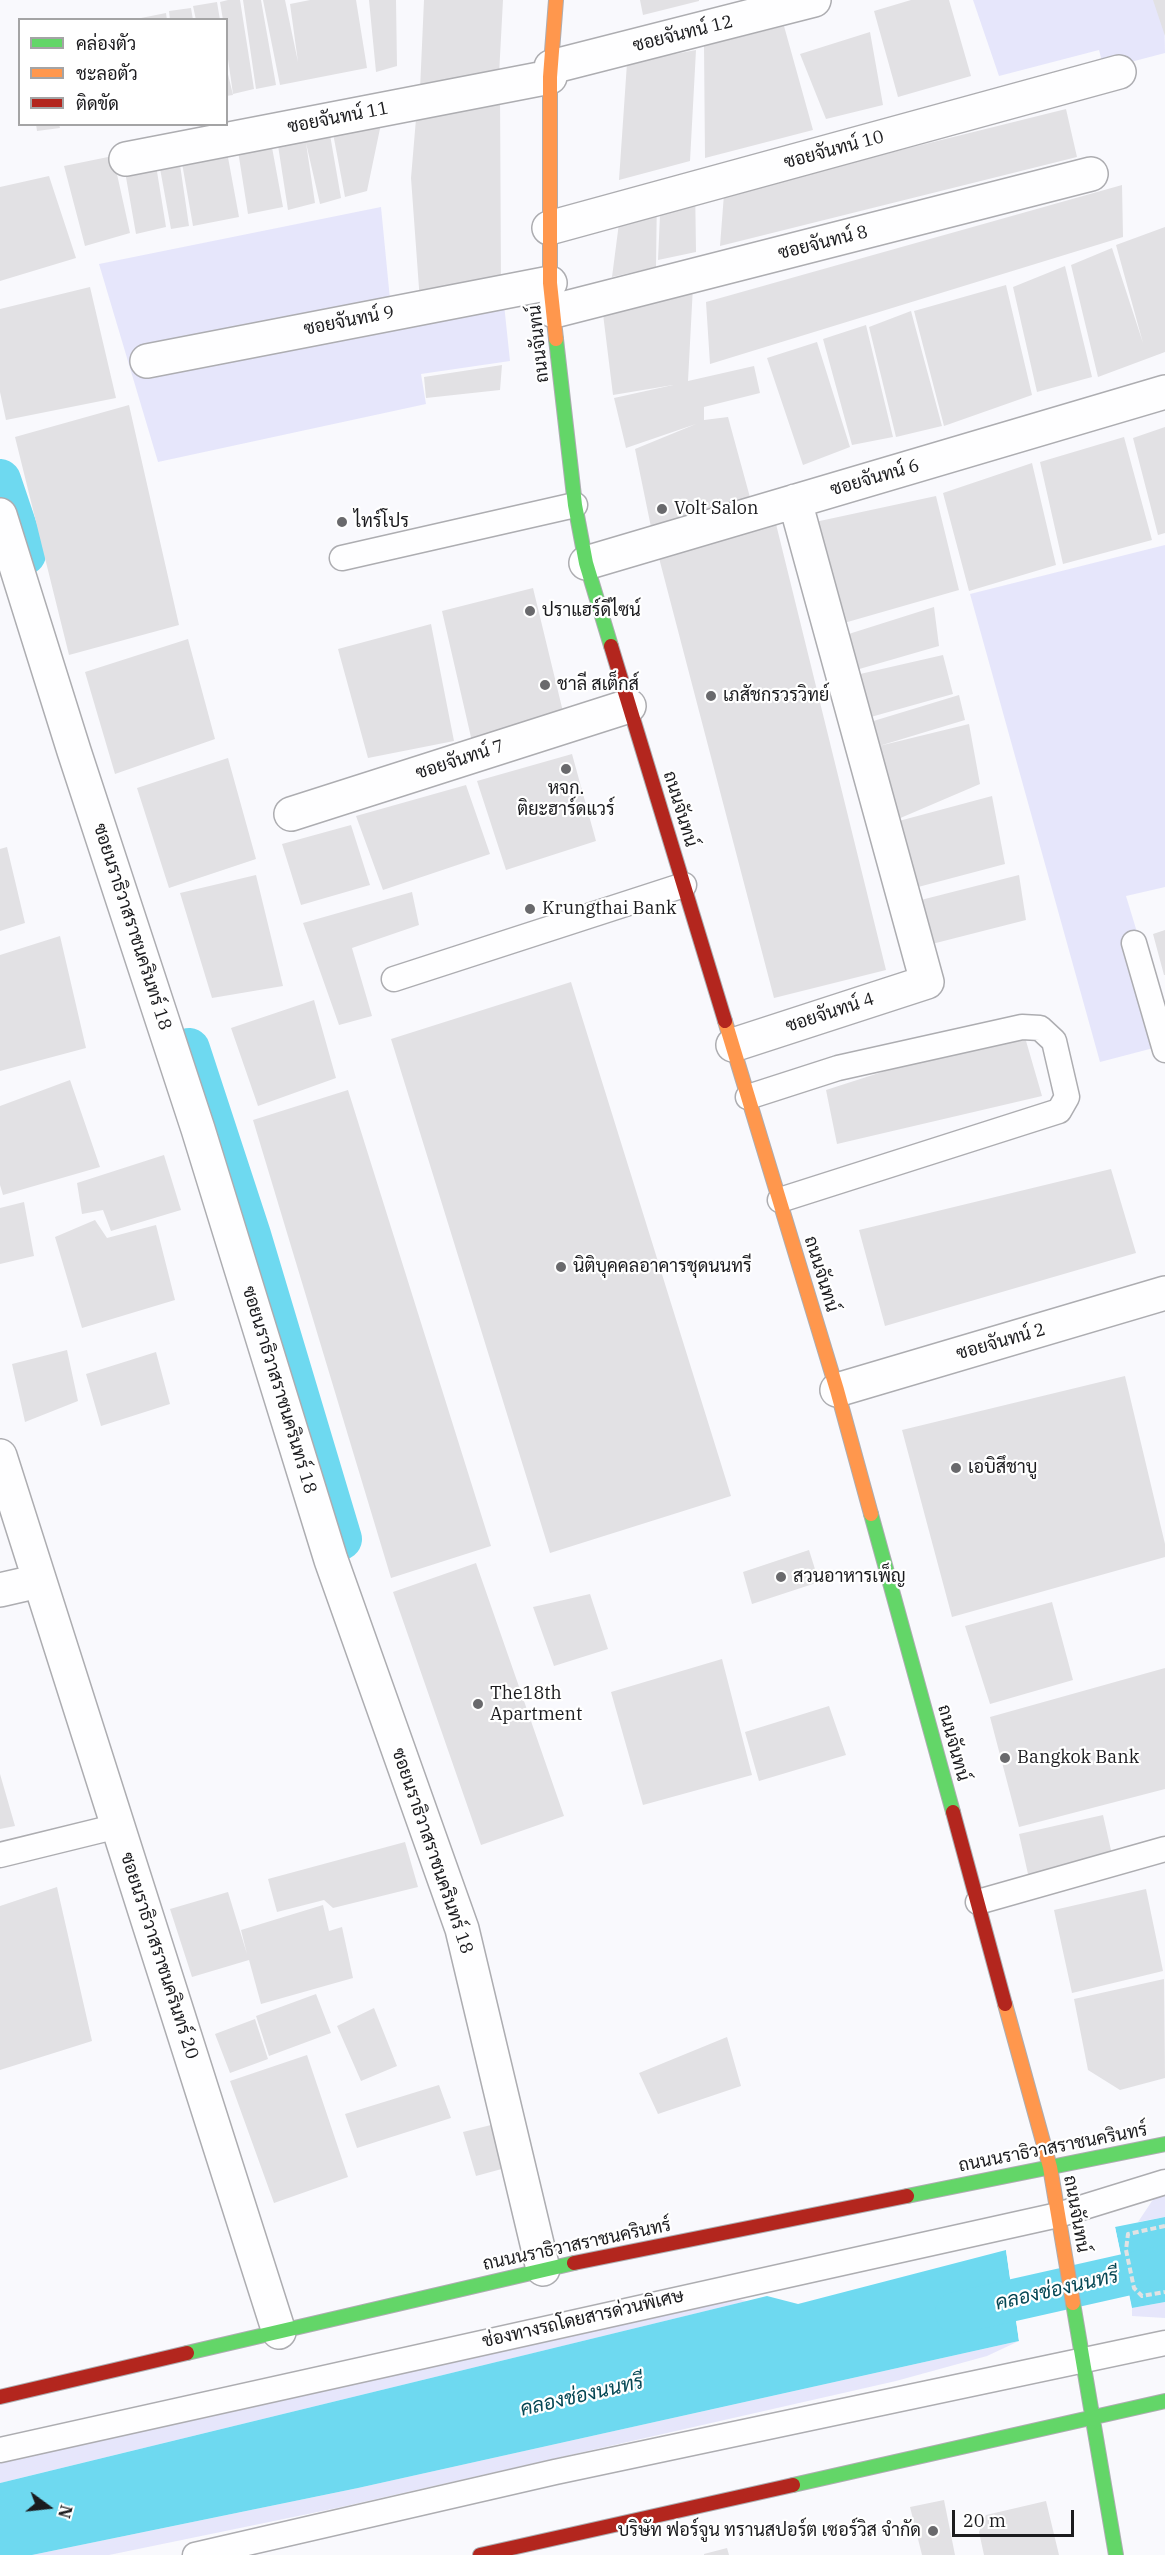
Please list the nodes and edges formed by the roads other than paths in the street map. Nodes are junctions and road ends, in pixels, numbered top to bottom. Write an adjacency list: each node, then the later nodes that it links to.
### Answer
1 (556, 0): 3 (main road, ถนนจันทน์)
2 (814, 0): 3 (street, ซอยจันทน์ 12)
3 (550, 72): 5 (street, ซอยจันทน์ 11); 7 (main road, ถนนจันทน์)
4 (1119, 72): 7 (street, ซอยจันทน์ 10)
5 (126, 159)
6 (1091, 174): 8 (street, ซอยจันทน์ 8)
7 (549, 228): 8 (main road, ถนนจันทน์)
8 (552, 297): 9 (street, ซอยจันทน์ 9); 12 (main road, ถนนจันทน์)
9 (147, 361)
10 (1165, 392): 11 (street, ซอยจันทน์ 6)
11 (795, 501): 15 (street, ซอยจันทน์ 6); 21 (street, ซอยจันทน์ 4)
12 (575, 505): 14 (lane); 15 (main road, ถนนจันทน์)
13 (0, 515): 38 (street, ซอยนราธิวาสราชนครินทร์ 18)
14 (342, 558)
15 (586, 563): 16 (main road, ถนนจันทน์)
16 (629, 706): 17 (street, ซอยจันทน์ 7); 18 (main road, ถนนจันทน์)
17 (291, 814)
18 (684, 885): 20 (lane); 21 (main road, ถนนจันทน์)
19 (1134, 943): 22 (lane)
20 (394, 979)
21 (733, 1045): 23 (main road, ถนนจันทน์)
22 (1165, 1050)
23 (748, 1097): 24 (main road, ถนนจันทน์); 24 (lane)
24 (780, 1200): 26 (main road, ถนนจันทน์)
25 (1165, 1293): 26 (street, ซอยจันทน์ 2)
26 (837, 1390): 33 (main road, ถนนจันทน์)
27 (0, 1456): 28 (street, ซอยนราธิวาสราชนครินทร์ 20)
28 (39, 1581): 29 (street); 30 (street, ซอยนราธิวาสราชนครินทร์ 20)
29 (0, 1590)
30 (118, 1827): 32 (lane); 39 (street, ซอยนราธิวาสราชนครินทร์ 20)
31 (1165, 1849): 33 (lane)
32 (0, 1855)
33 (978, 1902): 35 (main road, ถนนจันทน์)
34 (1165, 2144): 35 (main road, ถนนนราธิวาสราชนครินทร์)
35 (1050, 2167): 37 (main road, ถนนจันทน์); 38 (main road, ถนนนราธิวาสราชนครินทร์)
36 (1165, 2182): 37 (lane, ช่องทางรถโดยสารด่วนพิเศษ)
37 (1058, 2215): 41 (main road, ถนนจันทน์); 45 (lane, ช่องทางรถโดยสารด่วนพิเศษ)
38 (543, 2269): 39 (main road, ถนนนราธิวาสราชนครินทร์)
39 (279, 2332): 42 (main road, ถนนนราธิวาสราชนครินทร์)
40 (1165, 2343): 41 (lane)
41 (1083, 2360): 44 (main road, ถนนจันทน์); 46 (lane)
42 (0, 2397)
43 (1165, 2401): 44 (main road)
44 (1091, 2416): 47 (main road); 48 (main road, ถนนจันทน์)
45 (0, 2450)
46 (195, 2555)
47 (480, 2555)
48 (1116, 2555)

